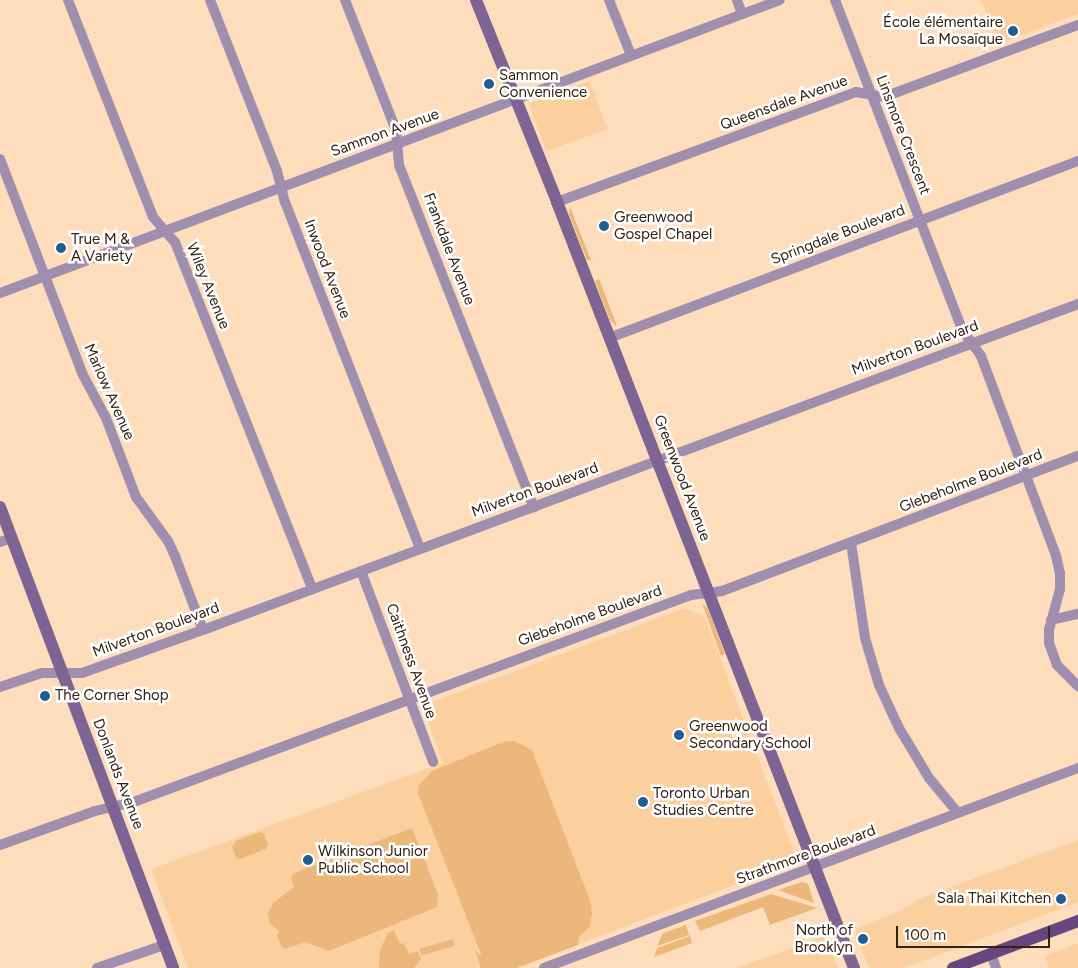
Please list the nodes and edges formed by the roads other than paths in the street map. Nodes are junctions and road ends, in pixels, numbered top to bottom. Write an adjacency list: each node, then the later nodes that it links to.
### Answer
1 (68, 0): 20 (street, Wiley Avenue)
2 (210, 0): 17 (street, Inwood Avenue)
3 (345, 0): 14 (street, Frankdale Avenue)
4 (476, 0): 13 (street, Greenwood Avenue)
5 (609, 0): 11 (street)
6 (737, 0): 9 (street)
7 (780, 0): 9 (street, Sammon Avenue)
8 (835, 0): 12 (street, Linsmore Crescent)
9 (742, 14): 11 (street, Sammon Avenue)
10 (1078, 25): 12 (street, Queensdale Avenue)
11 (632, 56): 13 (street, Sammon Avenue)
12 (870, 94): 18 (street, Queensdale Avenue); 19 (street, Linsmore Crescent)
13 (516, 100): 14 (street, Sammon Avenue); 18 (street, Greenwood Avenue)
14 (397, 144): 17 (street, Sammon Avenue); 29 (street, Frankdale Avenue)
15 (0, 159): 21 (street, Marlow Avenue)
16 (1078, 161): 19 (street, Springdale Boulevard)
17 (282, 187): 20 (street, Sammon Avenue); 33 (street, Inwood Avenue)
18 (557, 202): 24 (street, Greenwood Avenue)
19 (920, 220): 24 (street, Springdale Boulevard); 25 (street, Linsmore Crescent)
20 (165, 231): 21 (street, Sammon Avenue); 35 (street, Wiley Avenue)
21 (45, 276): 22 (street, Sammon Avenue); 39 (street, Marlow Avenue)
22 (0, 293)
23 (1078, 304): 25 (street, Milverton Boulevard)
24 (609, 338): 27 (street, Greenwood Avenue)
25 (971, 343): 27 (street, Milverton Boulevard); 28 (street, Linsmore Crescent)
26 (1078, 456): 28 (street, Glebeholme Boulevard)
27 (658, 460): 29 (street, Milverton Boulevard); 36 (street, Greenwood Avenue)
28 (1025, 476): 32 (street, Glebeholme Boulevard); 38 (street, Linsmore Crescent)
29 (534, 507): 33 (street, Milverton Boulevard)
30 (0, 508): 31 (street, Donlands Avenue)
31 (6, 540): 40 (street, Donlands Avenue)
32 (851, 543): 36 (street, Glebeholme Boulevard); 47 (street)
33 (420, 548): 34 (street, Milverton Boulevard)
34 (361, 571): 35 (street, Milverton Boulevard); 43 (street, Caithness Avenue)
35 (312, 588): 39 (street, Milverton Boulevard)
36 (709, 594): 43 (street, Glebeholme Boulevard); 49 (street, Greenwood Avenue)
37 (1078, 614): 38 (street)
38 (1051, 620): 41 (street, Linsmore Crescent)
39 (203, 630): 40 (street, Milverton Boulevard)
40 (63, 674): 42 (street, Milverton Boulevard); 46 (street, Donlands Avenue)
41 (1078, 686)
42 (0, 687)
43 (409, 699): 44 (street, Caithness Avenue); 46 (street, Glebeholme Boulevard)
44 (433, 762)
45 (1078, 768): 47 (street, Strathmore Boulevard)
46 (113, 807): 48 (street, Glebeholme Boulevard); 51 (street, Donlands Avenue)
47 (958, 813): 49 (street, Strathmore Boulevard)
48 (0, 845)
49 (815, 868): 55 (street, Strathmore Boulevard); 56 (street, Greenwood Avenue)
50 (1078, 921): 52 (main road)
51 (164, 945): 53 (street); 54 (street, Donlands Avenue)
52 (991, 954): 57 (main road); 58 (street)
53 (97, 968)
54 (173, 968)
55 (544, 968)
56 (854, 968)
57 (953, 968)
58 (996, 968)

